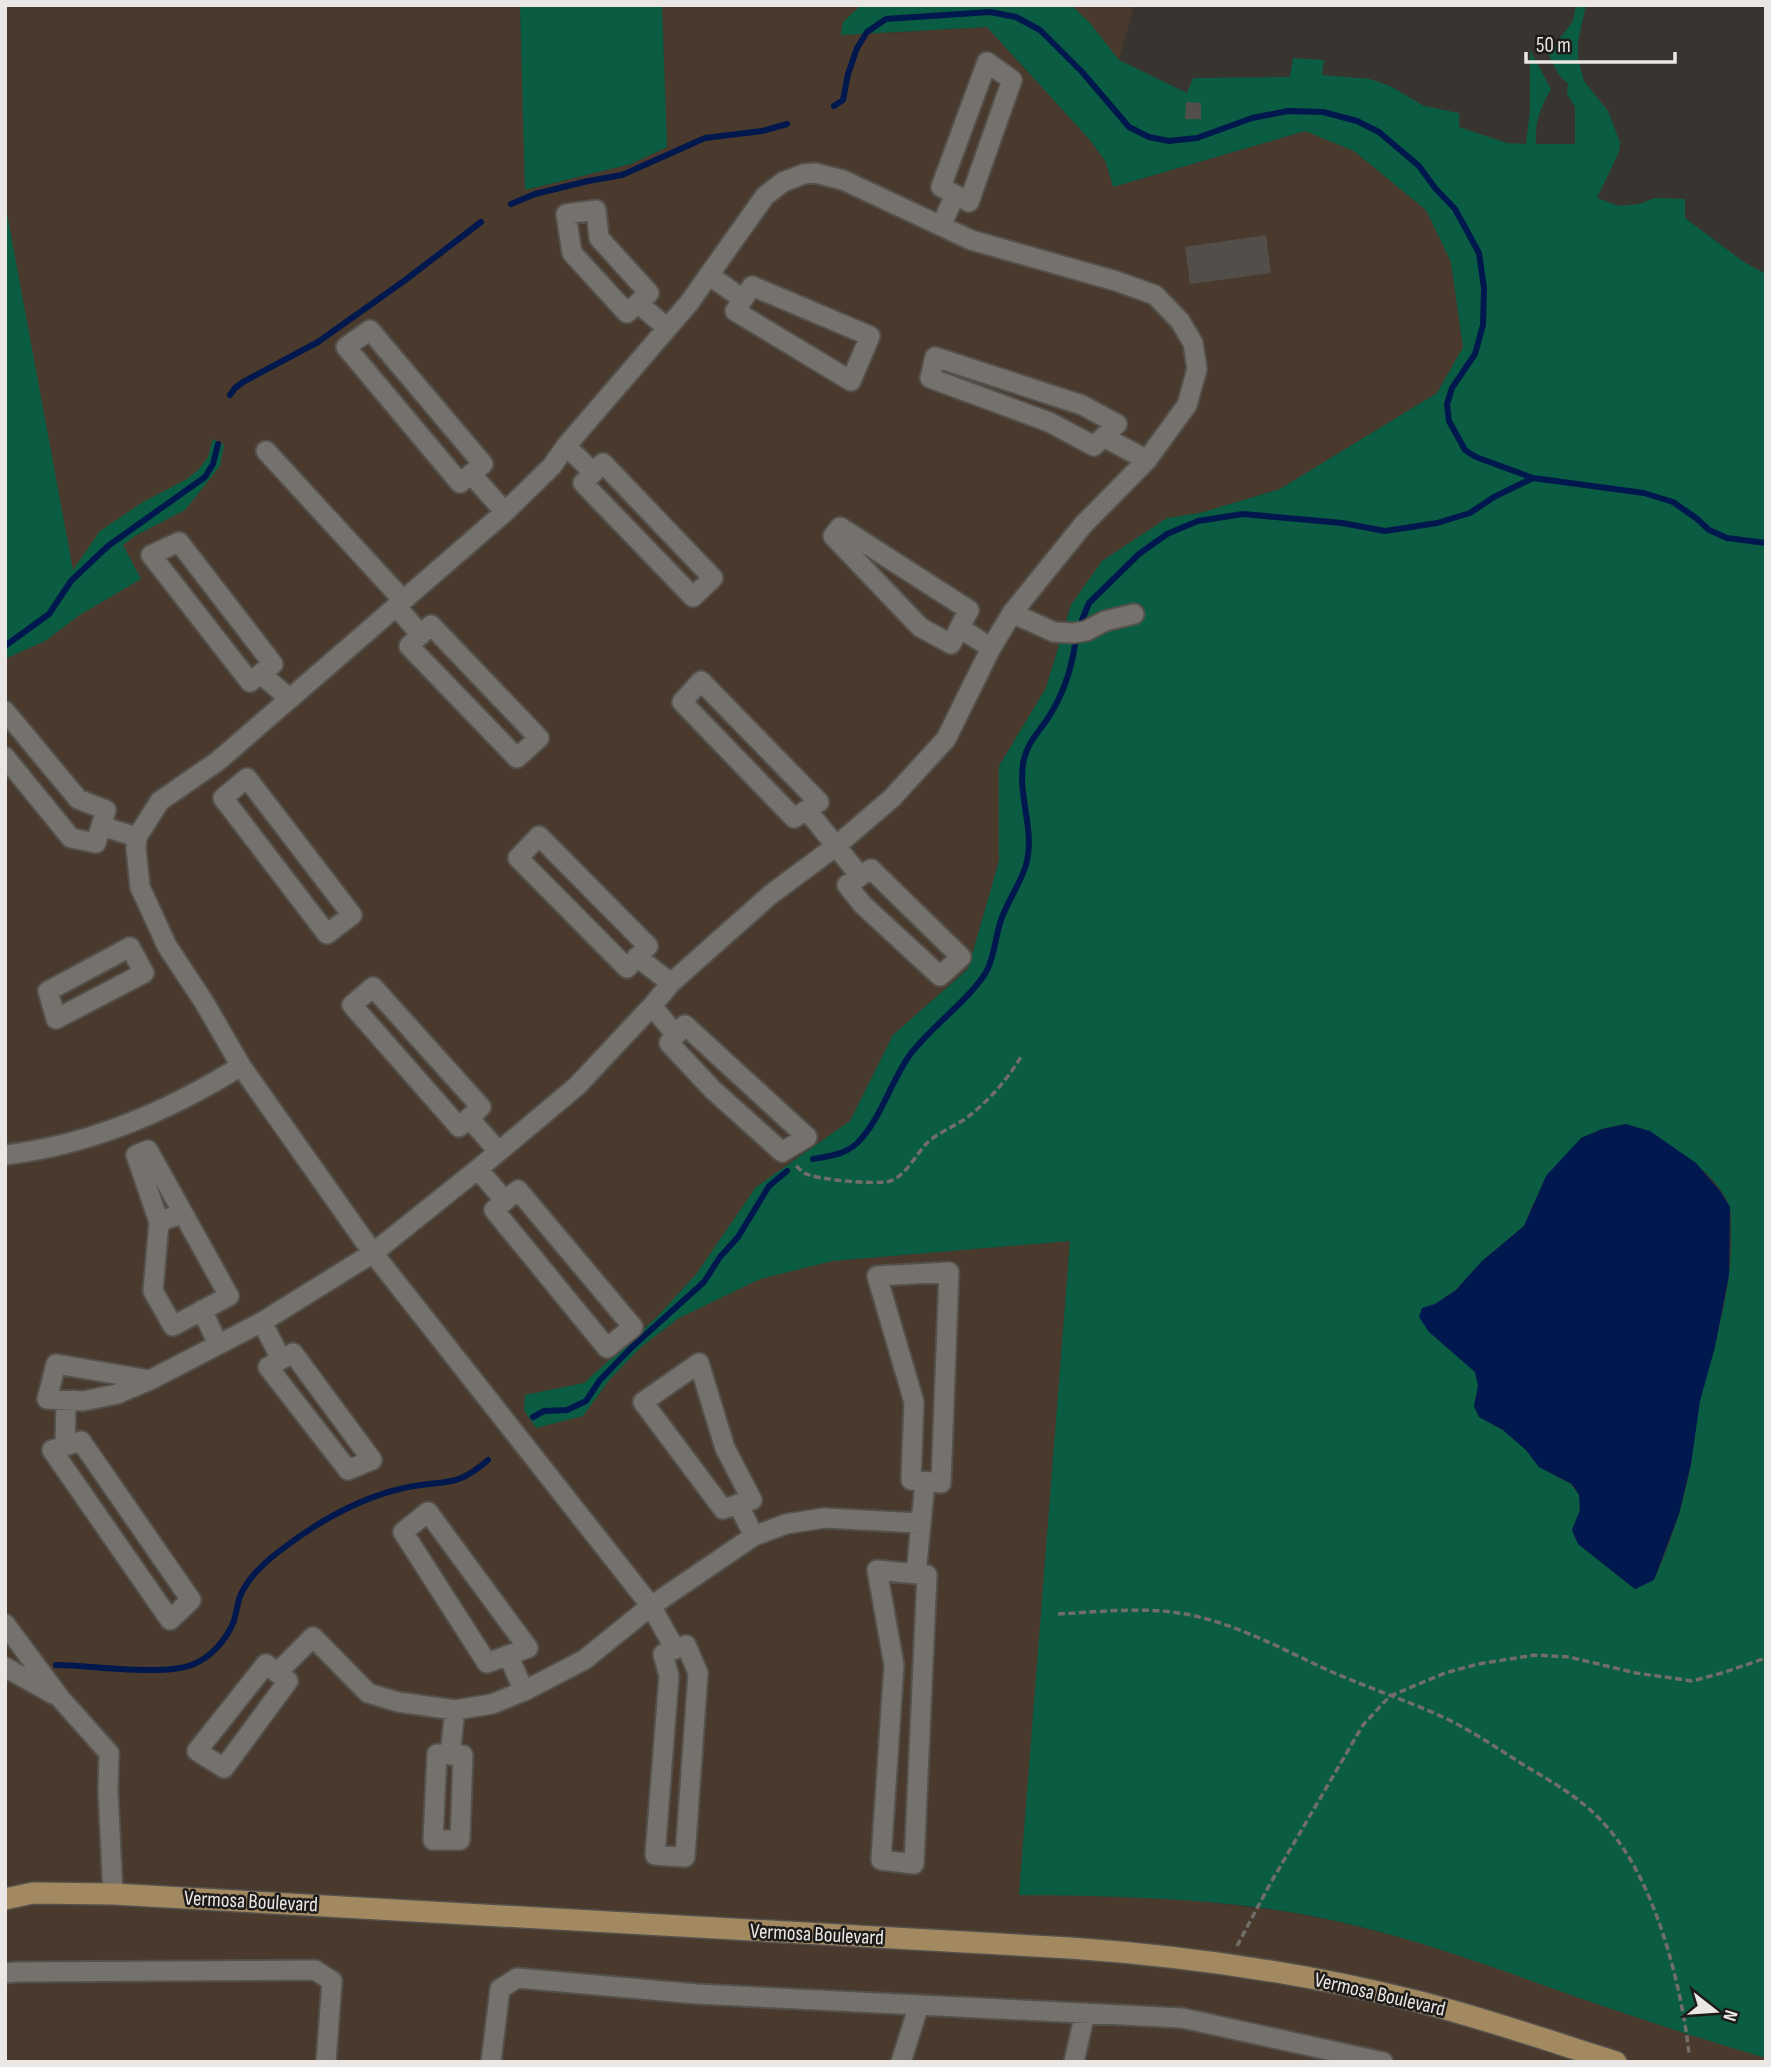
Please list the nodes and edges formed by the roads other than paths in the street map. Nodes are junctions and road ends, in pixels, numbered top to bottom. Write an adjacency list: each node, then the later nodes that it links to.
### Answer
1 (955, 195): 1 (street); 2 (street)
2 (941, 226): 3 (street); 10 (street)
3 (710, 276): 4 (street); 6 (street)
4 (743, 299): 4 (street)
5 (638, 303): 5 (street); 6 (street)
6 (667, 328): 8 (street)
7 (1104, 436): 7 (street); 10 (street)
8 (566, 446): 11 (street); 13 (street)
9 (266, 451): 14 (street)
10 (1147, 460): 15 (street)
11 (593, 472): 11 (street)
12 (471, 474): 12 (street); 13 (street)
13 (505, 512): 14 (street)
14 (399, 602): 18 (street); 21 (street)
15 (1012, 613): 16 (street); 19 (street)
16 (1134, 614)
17 (960, 628): 17 (street); 19 (street)
18 (421, 635): 18 (street)
19 (992, 648): 29 (street)
20 (261, 674): 20 (street); 21 (street)
21 (289, 698): 24 (street)
22 (5, 711): 27 (street)
23 (5, 757): 27 (street)
24 (218, 761): 25 (street); 28 (street)
25 (235, 788): 25 (street)
26 (807, 810): 26 (street); 29 (street)
27 (101, 826): 28 (street)
28 (137, 837): 31 (street)
29 (836, 846): 30 (street); 34 (street)
30 (860, 876): 30 (street)
31 (167, 946): 33 (street); 37 (street)
32 (637, 957): 32 (street); 34 (street)
33 (137, 960): 33 (street)
34 (671, 983): 35 (street)
35 (652, 1006): 36 (street); 39 (street)
36 (677, 1035): 36 (street)
37 (241, 1066): 40 (street); 45 (street)
38 (469, 1118): 38 (street); 39 (street)
39 (498, 1151): 41 (street)
40 (5, 1155)
41 (478, 1170): 42 (street); 45 (street)
42 (505, 1201): 42 (street)
43 (183, 1213): 44 (street); 44 (street); 46 (street)
44 (159, 1222): 46 (street)
45 (373, 1253): 47 (street); 58 (street)
46 (202, 1310): 48 (street)
47 (262, 1322): 48 (street); 49 (street)
48 (218, 1344): 50 (street)
49 (281, 1359): 49 (street)
50 (150, 1380): 51 (street); 51 (street)
51 (66, 1402): 52 (street)
52 (65, 1446): 52 (street)
53 (925, 1482): 53 (street); 55 (street)
54 (738, 1504): 54 (street); 56 (street)
55 (920, 1523): 56 (street); 57 (street)
56 (754, 1536): 58 (street)
57 (916, 1574): 57 (street)
58 (650, 1606): 60 (street); 64 (street)
59 (5, 1624): 65 (street)
60 (675, 1649): 60 (street)
61 (508, 1655): 61 (street); 64 (street)
62 (5, 1667): 65 (street)
63 (277, 1673): 63 (street); 66 (street)
64 (524, 1691): 66 (street)
65 (60, 1698): 68 (street)
66 (454, 1710): 67 (street)
67 (450, 1755)
68 (113, 1894): 69 (main road, Vermosa Boulevard); 78 (main road, Vermosa Boulevard)
69 (5, 1899)
70 (5, 1973): 73 (street)
71 (919, 2005): 72 (street); 74 (street); 75 (street)
72 (1085, 2013): 76 (street); 77 (street)
73 (326, 2062)
74 (491, 2062)
75 (901, 2062)
76 (1074, 2062)
77 (1383, 2062)
78 (1616, 2062)

